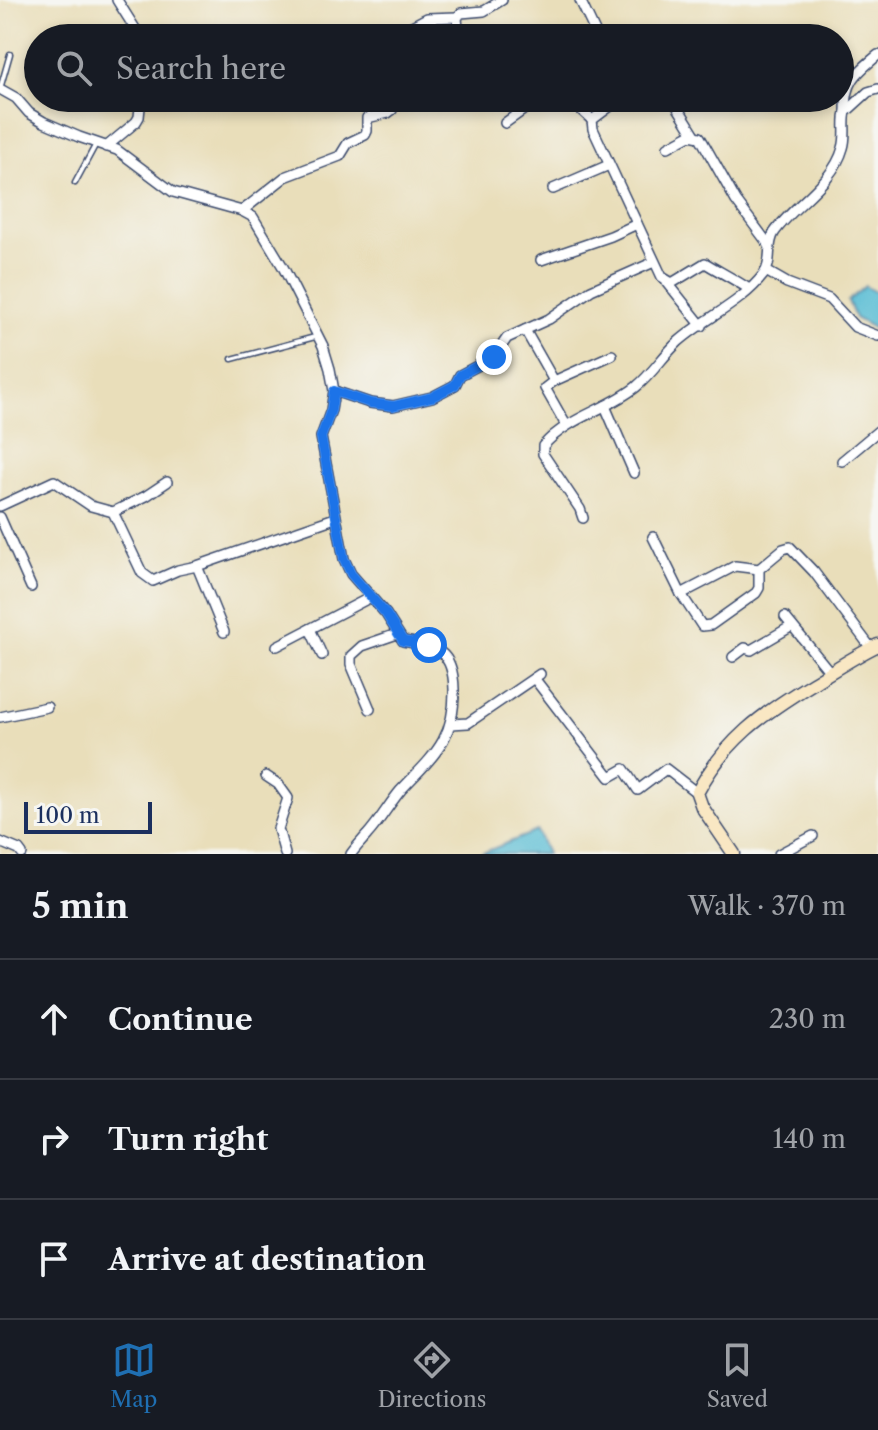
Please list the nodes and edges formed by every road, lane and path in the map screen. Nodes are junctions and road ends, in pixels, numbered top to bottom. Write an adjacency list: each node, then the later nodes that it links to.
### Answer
1 (117, 0): 5 (street)
2 (502, 0): 4 (street)
3 (580, 0): 8 (street)
4 (457, 17): 6 (street); 7 (street)
5 (132, 24)
6 (416, 24)
7 (458, 24)
8 (591, 24)
9 (10, 54): 12 (lane)
10 (878, 55): 11 (street)
11 (854, 78)
12 (0, 89): 15 (street)
13 (878, 89): 14 (street)
14 (854, 104)
15 (24, 107)
16 (28, 112): 27 (street)
17 (140, 112): 27 (street)
18 (389, 112): 32 (street)
19 (520, 112): 25 (street)
20 (583, 112): 24 (street)
21 (603, 112): 24 (street)
22 (681, 112): 26 (street)
23 (846, 112): 34 (street)
24 (592, 120): 29 (street)
25 (505, 123)
26 (695, 135): 28 (street); 34 (street)
27 (101, 145): 30 (lane); 32 (street)
28 (668, 147)
29 (609, 165): 31 (street); 33 (street)
30 (75, 183)
31 (553, 189)
32 (242, 211): 42 (street)
33 (637, 224): 35 (street); 36 (street)
34 (769, 245): 37 (street)
35 (541, 260)
36 (654, 262): 38 (street); 41 (street)
37 (766, 271): 39 (street); 43 (street)
38 (667, 282): 39 (street); 40 (street)
39 (749, 289): 40 (street)
40 (702, 326): 48 (street)
41 (525, 330): 46 (street); 47 (street)
42 (318, 336): 45 (lane); 47 (street)
43 (878, 336)
44 (612, 355): 46 (street)
45 (232, 359)
46 (554, 381): 49 (street)
47 (334, 391): 57 (street)
48 (605, 406): 49 (street); 52 (street)
49 (566, 425): 58 (street)
50 (878, 431): 51 (street)
51 (842, 461)
52 (634, 473)
53 (167, 482): 55 (street)
54 (0, 506): 55 (street)
55 (113, 512): 60 (street)
56 (0, 517): 62 (street)
57 (335, 518): 60 (street); 64 (street)
58 (583, 518)
59 (653, 537): 63 (street)
60 (197, 566): 68 (street)
61 (759, 569): 63 (street); 63 (street); 71 (street)
62 (31, 587)
63 (681, 594)
64 (371, 597): 67 (street); 69 (street)
65 (785, 617): 66 (street)
66 (792, 626): 73 (street); 74 (street)
67 (310, 629): 70 (street); 72 (street)
68 (224, 632)
69 (397, 634): 76 (street); 78 (street)
70 (277, 646)
71 (875, 647): 74 (main road)
72 (322, 655)
73 (733, 657)
74 (830, 672): 80 (main road)
75 (47, 707): 77 (street)
76 (370, 709)
77 (0, 717)
78 (451, 724): 80 (street); 85 (street)
79 (266, 776): 84 (street)
80 (697, 793): 86 (main road)
81 (813, 836): 87 (street)
82 (0, 842): 83 (street)
83 (22, 854)
84 (285, 854)
85 (351, 854)
86 (734, 854)
87 (779, 854)

